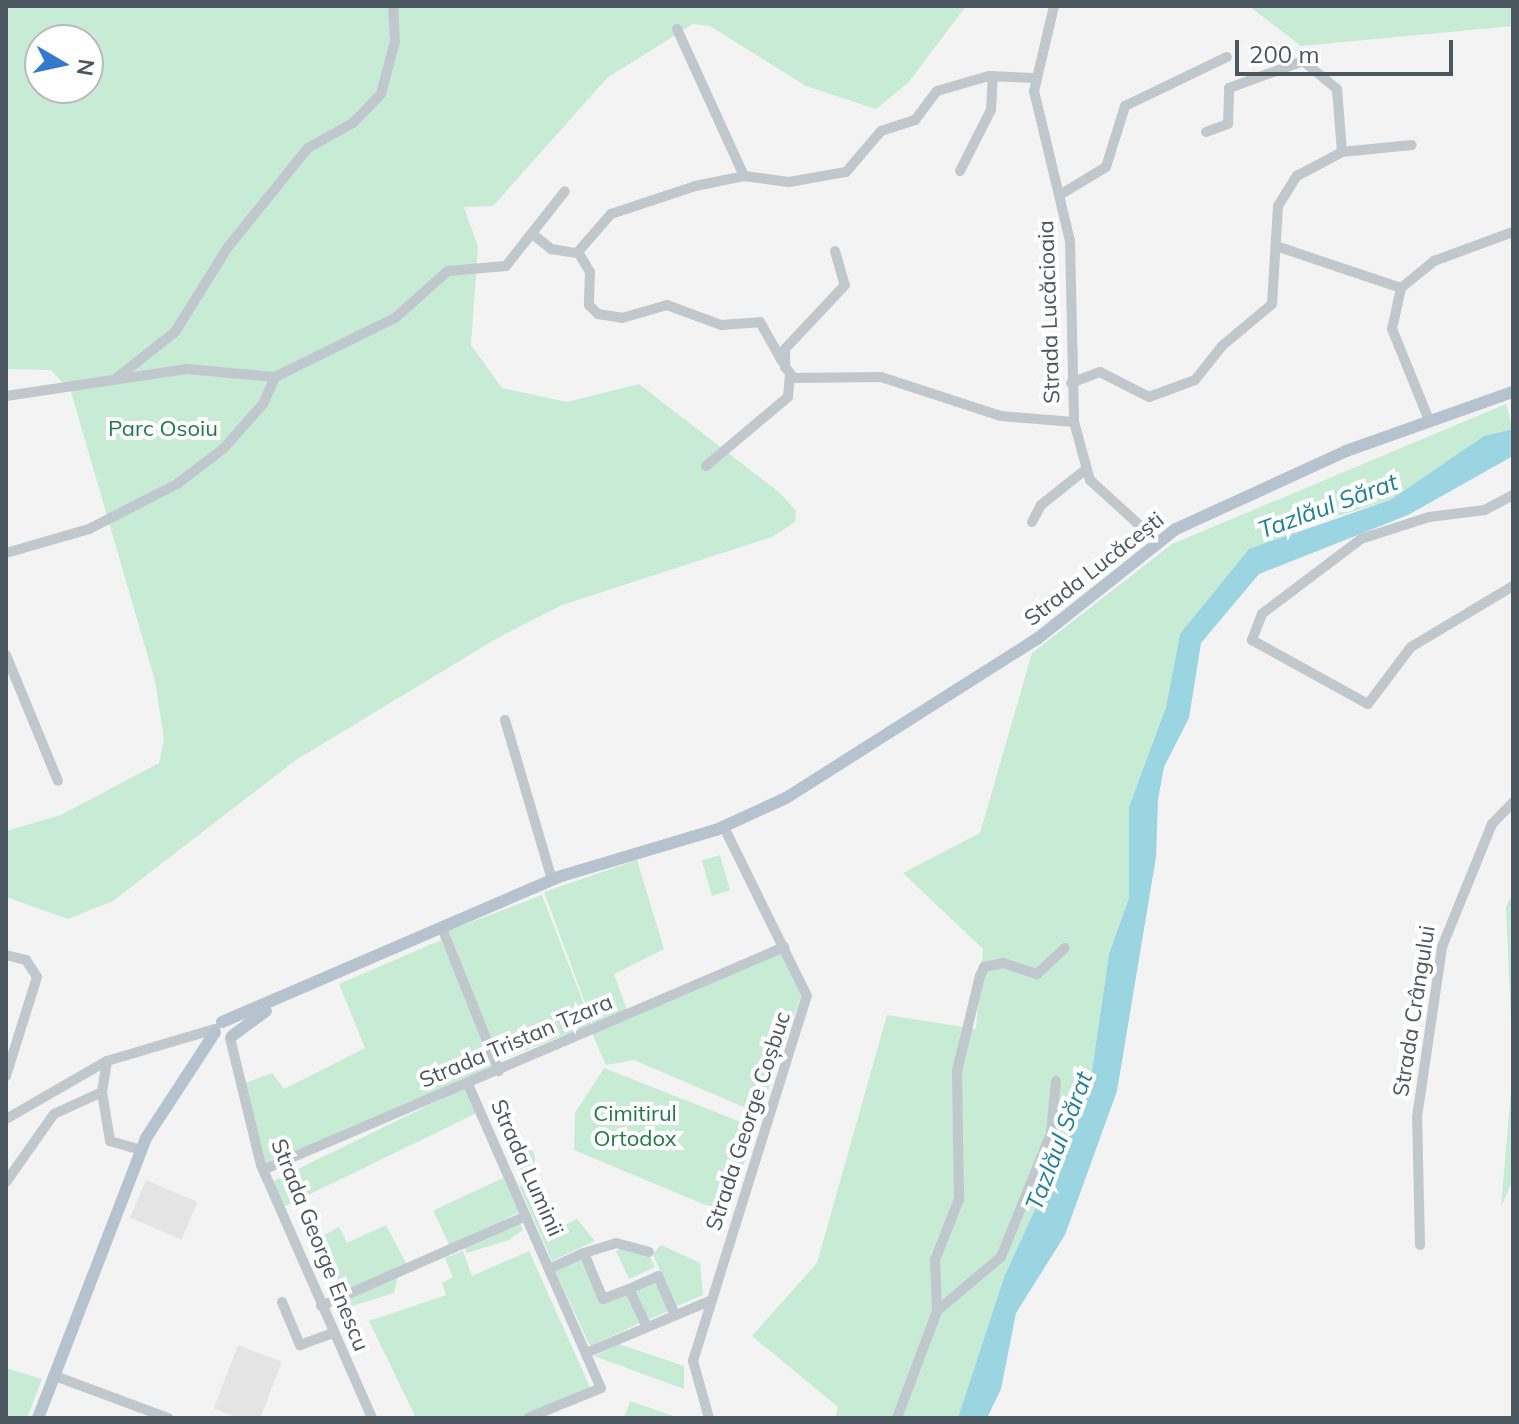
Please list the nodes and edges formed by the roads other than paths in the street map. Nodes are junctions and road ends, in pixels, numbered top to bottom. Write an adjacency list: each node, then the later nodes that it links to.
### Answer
1 (393, 6): 24 (street)
2 (1054, 6): 6 (street, Strada Lucăcioaia)
3 (677, 29): 11 (street)
4 (1227, 57): 13 (street)
5 (993, 76): 6 (street); 10 (street); 11 (street)
6 (1035, 78): 13 (street, Strada Lucăcioaia)
7 (1206, 132): 9 (street)
8 (1412, 145): 9 (street)
9 (1342, 152): 16 (street)
10 (960, 171)
11 (744, 176): 18 (street)
12 (565, 191): 15 (street)
13 (1063, 193): 25 (street, Strada Lucăcioaia)
14 (1513, 232): 19 (street)
15 (535, 236): 18 (street); 23 (street)
16 (1276, 246): 19 (street); 25 (street)
17 (835, 251): 20 (street)
18 (578, 252): 20 (street)
19 (1401, 288): 29 (street)
20 (783, 362): 22 (street)
21 (254, 375): 23 (street); 24 (street); 28 (street)
22 (790, 375): 30 (street); 31 (street)
23 (275, 377): 28 (street)
24 (117, 378): 27 (street)
25 (1071, 383): 30 (street, Strada Lucăcioaia)
26 (1513, 392): 29 (main road, Strada Lucăcești)
27 (6, 396)
28 (263, 404): 36 (street)
29 (1429, 420): 35 (main road, Strada Lucăcești)
30 (1074, 422): 32 (street, Strada Lucăcioaia)
31 (706, 466)
32 (1085, 470): 34 (street); 35 (street, Strada Lucăcioaia)
33 (1513, 495): 37 (street)
34 (1032, 522)
35 (1159, 543): 42 (main road, Strada Lucăcești)
36 (6, 553)
37 (1513, 586)
38 (6, 655): 40 (street)
39 (505, 720): 43 (street)
40 (58, 781)
41 (1513, 802): 63 (street, Strada Crângului)
42 (724, 827): 43 (main road, Strada Lucăcești); 45 (street, Strada George Coșbuc)
43 (552, 880): 44 (main road, Strada Lucăcești)
44 (442, 928): 48 (main road, Strada Lucăcești); 53 (street, Strada Luminii)
45 (784, 947): 53 (street, Strada Tristan Tzara); 68 (street, Strada George Coșbuc)
46 (1065, 948): 71 (street)
47 (6, 955): 54 (street)
48 (285, 999): 49 (main road); 50 (main road)
49 (217, 1028): 50 (main road); 51 (street); 52 (main road)
50 (230, 1038): 52 (main road); 60 (street, Strada George Enescu)
51 (107, 1061): 57 (street); 58 (street)
52 (192, 1068): 59 (main road)
53 (499, 1071): 56 (street, Strada Tristan Tzara)
54 (6, 1076)
55 (1056, 1081): 71 (street)
56 (468, 1084): 60 (street, Strada Tristan Tzara); 62 (street, Strada Luminii)
57 (102, 1092): 59 (street); 61 (street)
58 (6, 1119)
59 (141, 1150): 76 (main road)
60 (263, 1170): 70 (street, Strada George Enescu)
61 (6, 1182)
62 (526, 1216): 66 (street, Strada Luminii); 70 (street)
63 (1420, 1245)
64 (649, 1252): 65 (street)
65 (584, 1253): 66 (street, Strada Luminii); 67 (street, Strada Luminii)
66 (549, 1269): 75 (street, Strada Luminii)
67 (629, 1289): 72 (street); 73 (street)
68 (712, 1300): 72 (street); 81 (street, Strada George Coșbuc)
69 (282, 1302): 74 (street)
70 (321, 1306): 74 (street, Strada George Enescu)
71 (937, 1311): 82 (street)
72 (675, 1315): 73 (street)
73 (647, 1327): 75 (street)
74 (333, 1333): 79 (street, Strada George Enescu)
75 (586, 1353): 80 (street, Strada Luminii)
76 (55, 1376): 77 (main road); 78 (street)
77 (38, 1418)
78 (168, 1418)
79 (372, 1418)
80 (528, 1418)
81 (709, 1418)
82 (897, 1418)

